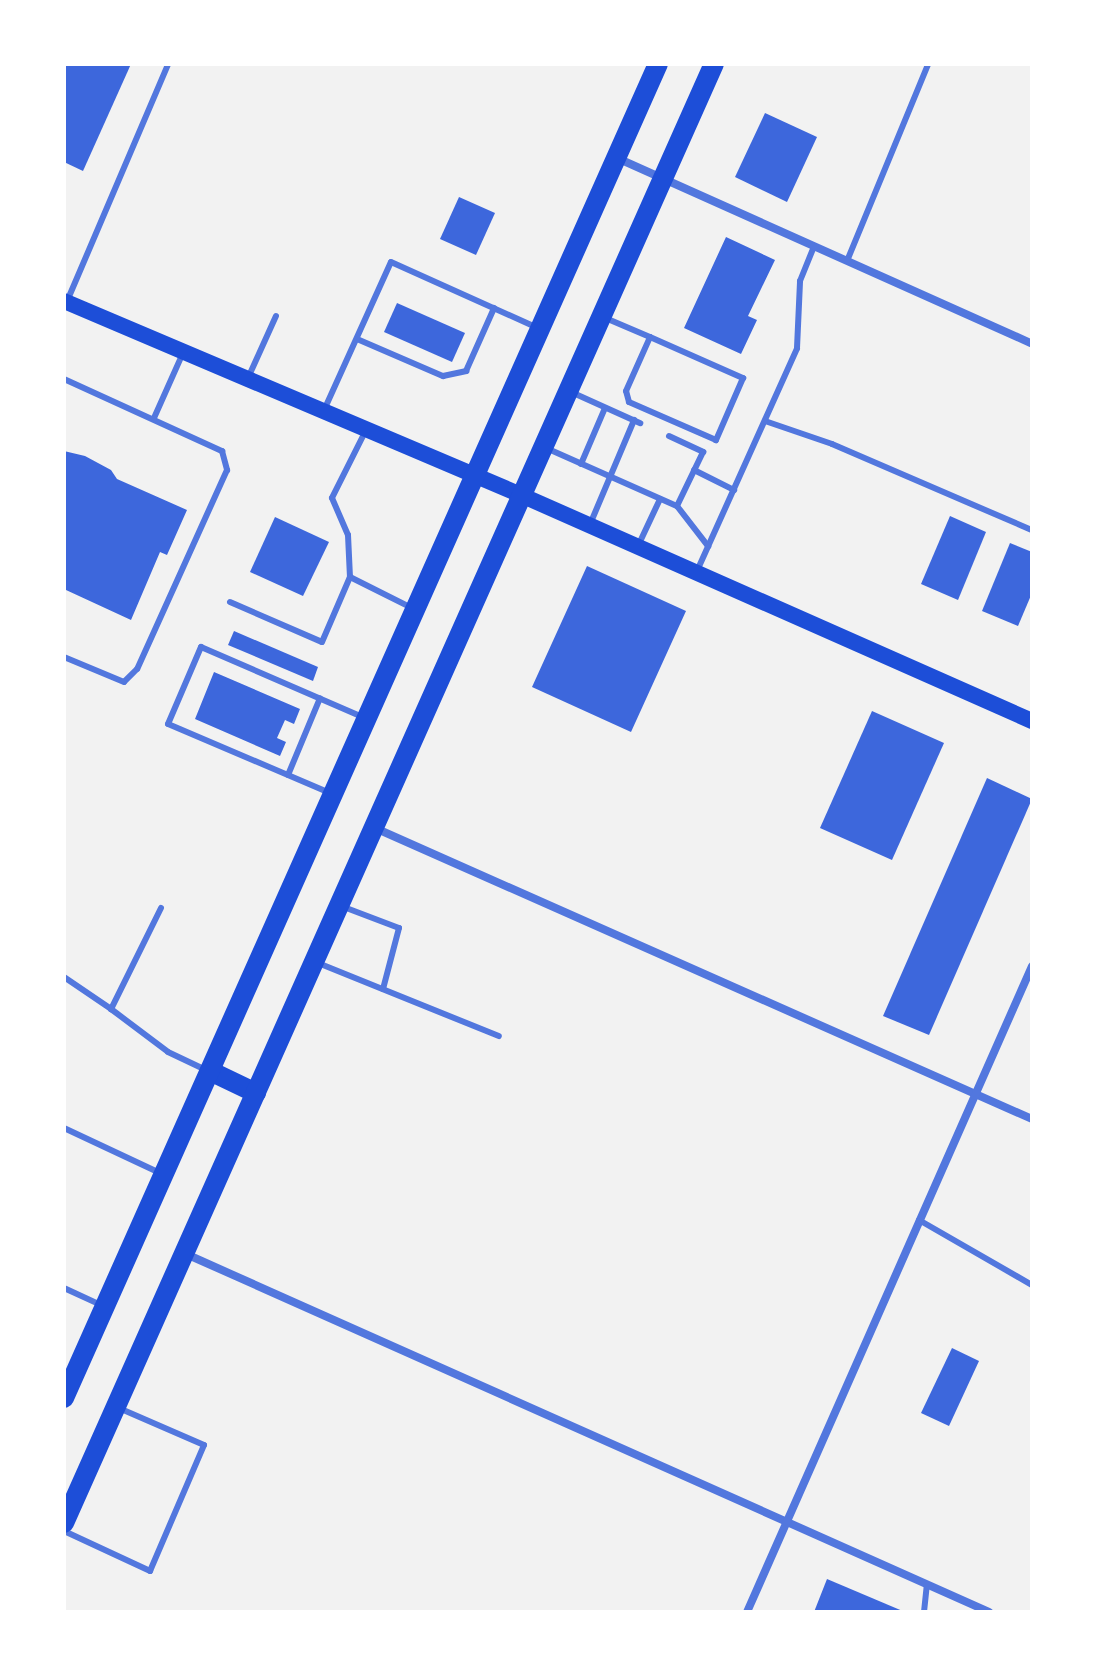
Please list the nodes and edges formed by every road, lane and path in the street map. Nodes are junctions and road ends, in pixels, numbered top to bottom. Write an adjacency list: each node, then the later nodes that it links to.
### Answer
1 (168, 64): 9 (lane)
2 (658, 64): 5 (main road)
3 (714, 64): 6 (main road)
4 (928, 64): 8 (lane)
5 (616, 158): 6 (street); 13 (main road)
6 (662, 178): 7 (street); 12 (main road)
7 (814, 246): 8 (street); 24 (lane)
8 (847, 261): 16 (street)
9 (65, 302): 17 (main road)
10 (494, 308): 13 (lane); 15 (lane); 15 (lane)
11 (276, 316): 19 (lane)
12 (600, 316): 14 (lane); 20 (main road)
13 (540, 329): 31 (main road)
14 (650, 337): 14 (lane)
15 (357, 339): 22 (lane)
16 (1032, 344)
17 (183, 353): 19 (main road); 23 (lane)
18 (64, 379): 23 (lane)
19 (248, 379): 22 (main road)
20 (568, 391): 21 (lane); 27 (main road)
21 (605, 408): 28 (lane); 30 (lane)
22 (324, 411): 25 (main road)
23 (154, 418): 44 (lane)
24 (765, 421): 32 (lane); 37 (lane)
25 (366, 430): 31 (main road); 41 (lane)
26 (669, 436): 29 (lane)
27 (543, 447): 28 (lane); 33 (main road)
28 (581, 464): 30 (lane)
29 (694, 470): 32 (lane); 35 (lane)
30 (609, 476): 34 (lane); 36 (lane)
31 (474, 477): 33 (main road); 43 (main road)
32 (734, 490): 38 (lane)
33 (521, 495): 36 (main road); 50 (main road)
34 (660, 499): 35 (lane); 39 (lane)
35 (677, 506): 38 (lane)
36 (589, 526): 39 (main road)
37 (1032, 530)
38 (708, 546): 40 (lane)
39 (638, 547): 40 (main road)
40 (696, 574): 47 (main road)
41 (350, 577): 42 (lane); 43 (lane)
42 (230, 602)
43 (415, 609): 46 (main road)
44 (64, 657)
45 (320, 698): 46 (lane); 48 (lane); 48 (lane)
46 (366, 719): 49 (main road)
47 (1032, 721)
48 (288, 775): 49 (lane)
49 (333, 795): 59 (main road)
50 (374, 828): 51 (main road); 61 (street)
51 (340, 905): 53 (main road); 56 (lane)
52 (161, 908): 57 (lane)
53 (314, 961): 56 (lane); 60 (main road)
54 (1032, 966): 61 (street)
55 (64, 977): 57 (lane)
56 (383, 989): 58 (lane)
57 (111, 1009): 59 (lane)
58 (499, 1036)
59 (210, 1071): 60 (main road); 64 (main road)
60 (256, 1093): 66 (main road)
61 (975, 1094): 62 (street); 65 (street)
62 (1032, 1119)
63 (64, 1128): 64 (lane)
64 (163, 1175): 69 (main road)
65 (919, 1220): 67 (lane); 72 (street)
66 (185, 1253): 71 (main road); 72 (street)
67 (1032, 1285)
68 (64, 1288): 69 (lane)
69 (105, 1307): 70 (main road)
70 (64, 1398)
71 (116, 1407): 73 (main road); 74 (lane)
72 (787, 1521): 75 (street); 76 (street)
73 (64, 1523)
74 (64, 1531)
75 (927, 1584): 77 (lane); 78 (street)
76 (747, 1612)
77 (924, 1612)
78 (989, 1612)

